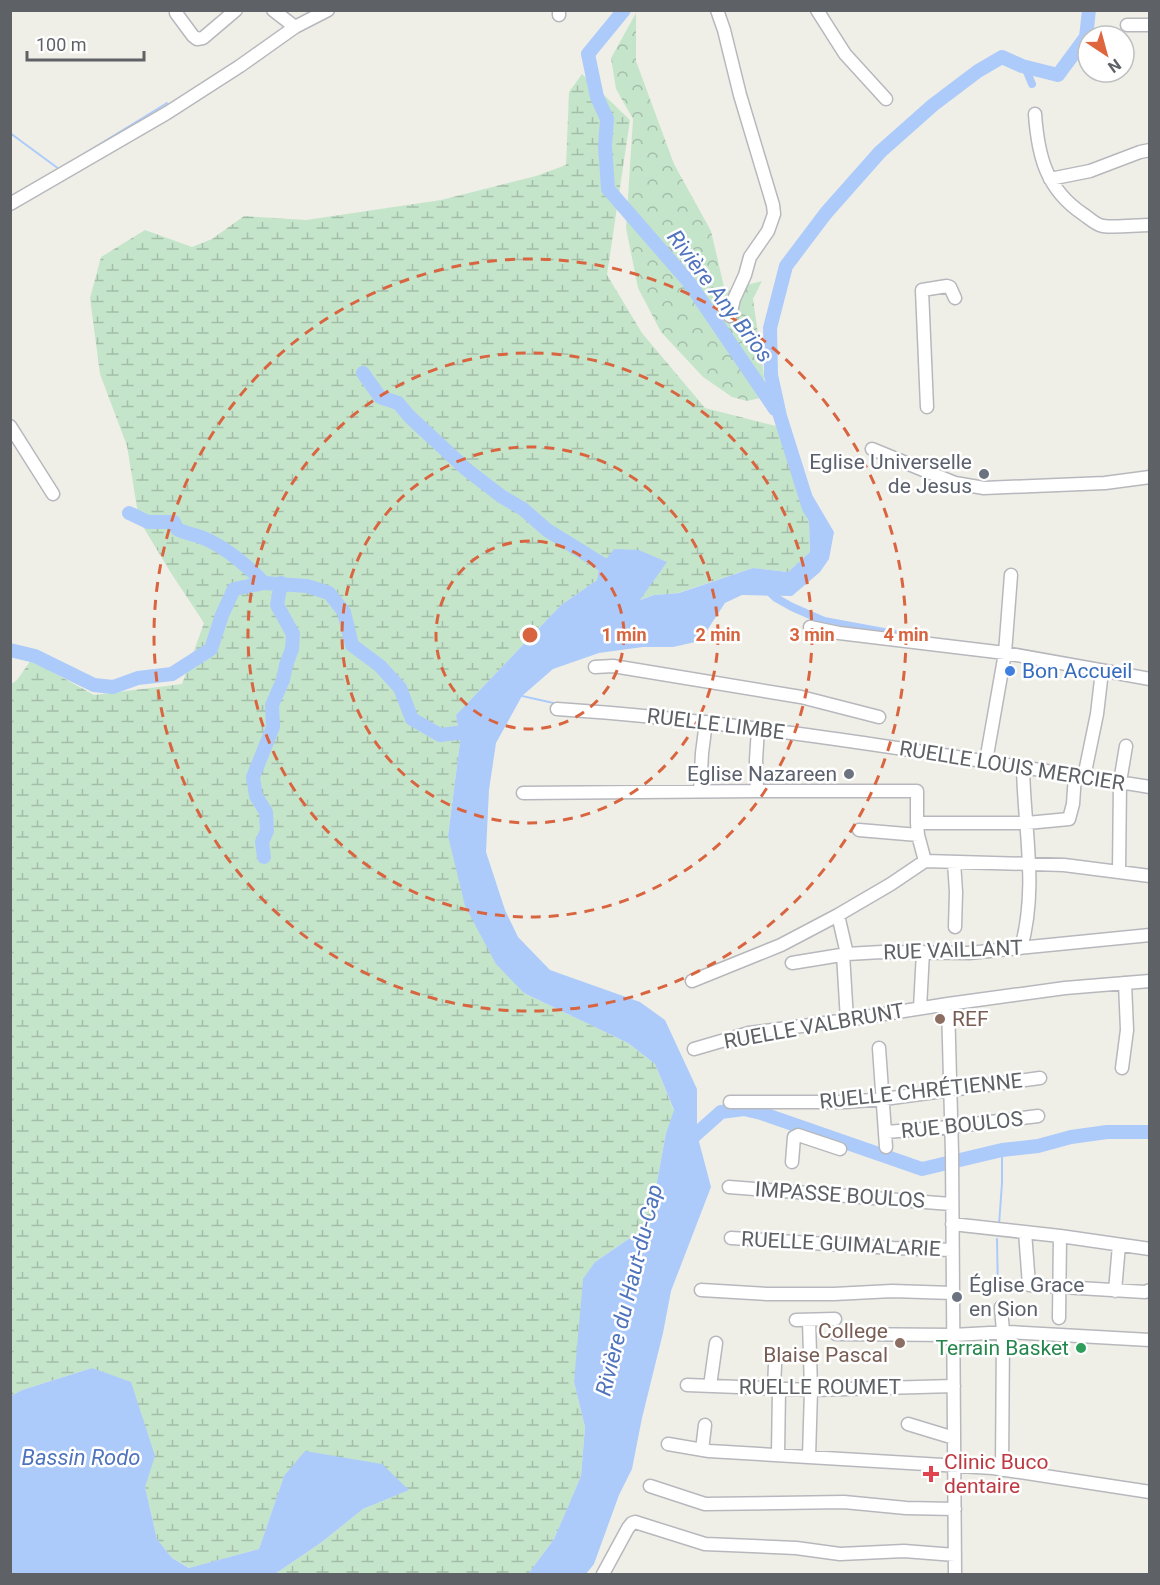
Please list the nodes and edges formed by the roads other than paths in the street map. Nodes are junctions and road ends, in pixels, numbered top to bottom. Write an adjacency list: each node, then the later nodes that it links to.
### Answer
1 (236, 10): 6 (street)
2 (273, 10): 7 (street)
3 (328, 10): 7 (street)
4 (717, 10): 15 (street)
5 (817, 10): 8 (street)
6 (177, 11)
7 (295, 27): 12 (street)
8 (886, 99)
9 (1035, 114): 11 (street)
10 (1149, 150): 11 (street)
11 (1050, 179): 13 (street)
12 (10, 204)
13 (1149, 225)
14 (955, 298): 16 (street)
15 (730, 316)
16 (927, 406)
17 (10, 426): 20 (street)
18 (872, 449): 19 (street)
19 (1149, 477)
20 (53, 495)
21 (1011, 575): 23 (street)
22 (810, 627): 23 (street)
23 (1005, 653): 25 (street); 33 (street)
24 (595, 667): 28 (street)
25 (1102, 671): 26 (street); 35 (street)
26 (1149, 679)
27 (557, 709): 29 (street, RUELLE LIMBE)
28 (879, 717)
29 (706, 722): 30 (street, RUELLE LIMBE); 38 (street)
30 (758, 729): 31 (street, RUELLE LIMBE); 39 (street)
31 (874, 744): 33 (street, RUELLE LOUIS MERCIER)
32 (1126, 746): 36 (street)
33 (986, 761): 34 (street, RUELLE LOUIS MERCIER)
34 (1023, 767): 35 (street, RUELLE LOUIS MERCIER); 41 (street)
35 (1080, 776): 36 (street, RUELLE LOUIS MERCIER); 41 (street)
36 (1120, 782): 37 (street, RUELLE LOUIS MERCIER); 47 (street)
37 (1149, 787)
38 (700, 791): 39 (street); 40 (street)
39 (757, 791): 42 (street)
40 (523, 793)
41 (1027, 823): 42 (street); 46 (street)
42 (917, 829): 43 (street); 44 (street)
43 (859, 830)
44 (925, 861): 45 (street); 49 (street)
45 (954, 862): 46 (street); 50 (street)
46 (1030, 864): 47 (street); 52 (street)
47 (1119, 872): 48 (street)
48 (1149, 876)
49 (838, 915): 54 (street); 56 (street)
50 (955, 927)
51 (1149, 935): 52 (street, RUE VAILLANT)
52 (1021, 948): 53 (street, RUE VAILLANT)
53 (923, 952): 54 (street, RUE VAILLANT); 60 (street)
54 (845, 954): 55 (street, RUE VAILLANT); 61 (street)
55 (792, 963)
56 (692, 981)
57 (1149, 981): 58 (street, RUELLE VALBRUNT)
58 (1125, 983): 59 (street, RUELLE VALBRUNT); 64 (street)
59 (948, 1004): 60 (street, RUELLE VALBRUNT); 66 (street)
60 (920, 1008): 61 (street, RUELLE VALBRUNT)
61 (847, 1020): 63 (street, RUELLE VALBRUNT)
62 (879, 1048): 67 (street)
63 (694, 1049)
64 (1122, 1068)
65 (1040, 1078): 66 (street, RUELLE CHRÉTIENNE)
66 (950, 1090): 67 (street, RUELLE CHRÉTIENNE); 70 (street)
67 (884, 1100): 68 (street, RUELLE CHRÉTIENNE); 71 (street)
68 (730, 1102)
69 (1038, 1116): 70 (street, RUE BOULOS)
70 (950, 1127): 71 (street, RUE BOULOS); 76 (street)
71 (886, 1132): 72 (street)
72 (886, 1147)
73 (840, 1149): 74 (street)
74 (792, 1162)
75 (729, 1187): 76 (street, IMPASSE BOULOS)
76 (951, 1204): 77 (street)
77 (952, 1224): 78 (street); 83 (street)
78 (1025, 1232): 79 (street); 84 (street)
79 (1060, 1236): 81 (street); 84 (street)
80 (731, 1238): 83 (street, RUELLE GUIMALARIE)
81 (1119, 1245): 82 (street); 87 (street)
82 (1149, 1249)
83 (952, 1250): 88 (street)
84 (1059, 1287): 87 (street); 90 (street)
85 (701, 1290): 88 (street)
86 (1149, 1290): 87 (street)
87 (1115, 1291)
88 (953, 1293): 96 (street)
89 (1001, 1306): 94 (street)
90 (1059, 1318)
91 (835, 1319): 93 (street)
92 (796, 1320): 93 (street)
93 (809, 1320): 104 (street)
94 (1003, 1332): 96 (street); 97 (street); 113 (street)
95 (836, 1334): 96 (street)
96 (953, 1335): 102 (street)
97 (1149, 1340)
98 (716, 1343): 101 (street)
99 (775, 1365): 103 (street)
100 (687, 1385): 101 (street, RUELLE ROUMET)
101 (710, 1386): 103 (street, RUELLE ROUMET)
102 (954, 1386): 104 (street, RUELLE ROUMET); 107 (street)
103 (777, 1389): 104 (street, RUELLE ROUMET); 110 (street)
104 (811, 1390): 111 (street)
105 (908, 1424): 107 (street)
106 (705, 1425): 109 (street)
107 (954, 1438): 112 (street)
108 (668, 1444): 109 (street)
109 (702, 1450): 110 (street)
110 (778, 1455): 111 (street)
111 (809, 1457): 112 (street)
112 (955, 1465): 113 (street); 116 (street)
113 (1002, 1470): 115 (street)
114 (650, 1486): 116 (street)
115 (1149, 1492)
116 (954, 1509): 117 (street)
117 (955, 1555): 118 (street); 119 (street)
118 (603, 1575)
119 (955, 1575)

